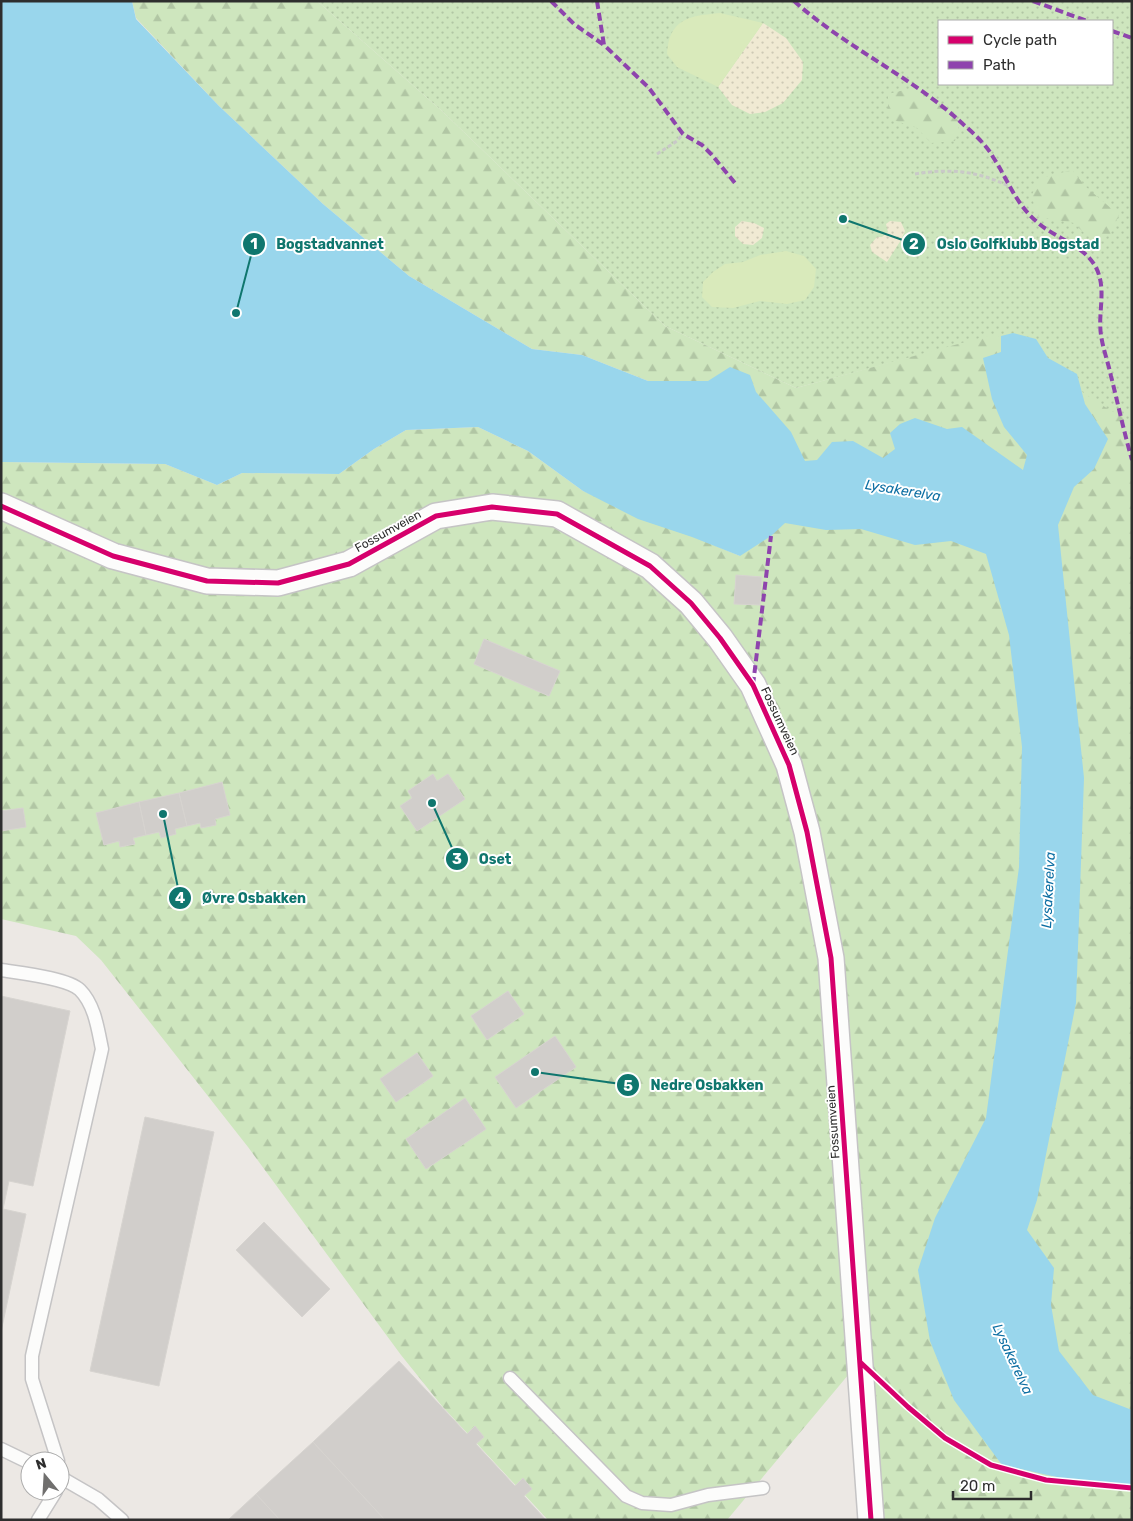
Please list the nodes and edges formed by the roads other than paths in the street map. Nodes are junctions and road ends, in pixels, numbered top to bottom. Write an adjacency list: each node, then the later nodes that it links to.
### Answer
1 (1, 506): 12 (street, Fossumveien)
2 (1, 970): 5 (lane)
3 (510, 1378): 8 (lane)
4 (1, 1449): 6 (lane)
5 (55, 1451)
6 (20, 1458)
7 (70, 1482): 11 (lane)
8 (763, 1488)
9 (50, 1501): 10 (lane)
10 (38, 1520)
11 (122, 1520)
12 (871, 1520)

